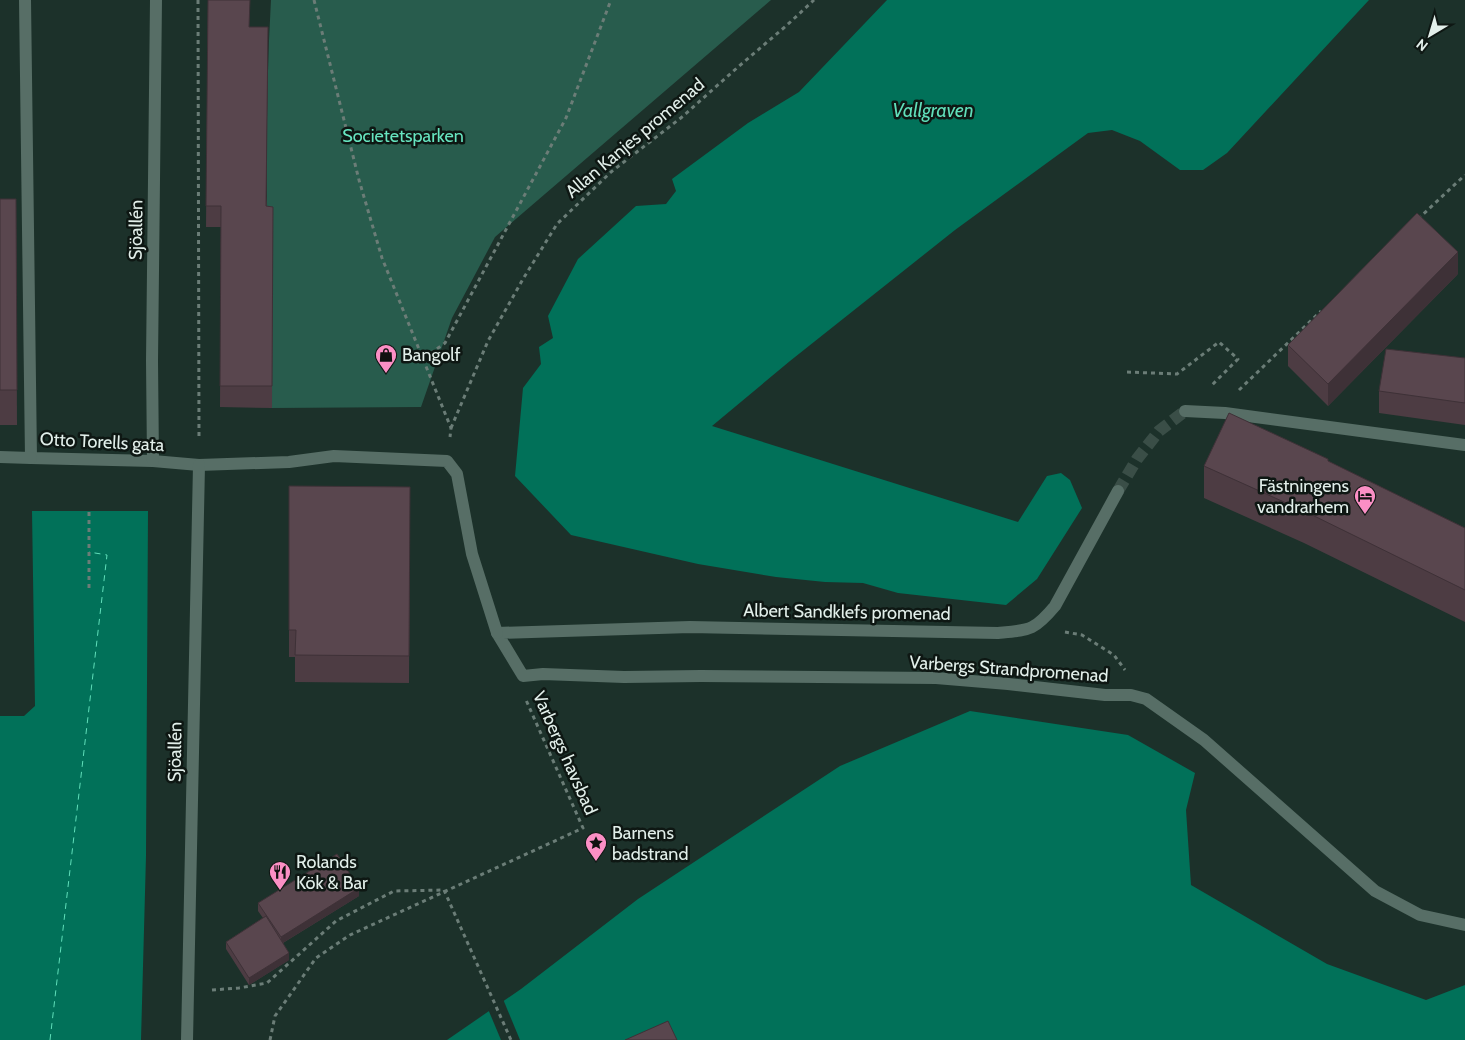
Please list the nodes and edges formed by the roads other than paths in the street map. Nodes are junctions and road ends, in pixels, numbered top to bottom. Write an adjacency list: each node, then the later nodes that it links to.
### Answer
1 (25, 0): 6 (street, Otto Torells gata)
2 (156, 0): 7 (street, Sjöallén)
3 (1185, 411): 4 (street)
4 (1465, 444)
5 (0, 457): 6 (street)
6 (31, 458): 7 (street, Otto Torells gata)
7 (153, 461): 8 (street, Otto Torells gata)
8 (199, 465): 10 (street, Otto Torells gata); 12 (street, Sjöallén)
9 (1118, 491): 10 (street, Albert Sandklefs promenad)
10 (497, 633): 11 (street, Varbergs Strandpromenad)
11 (1465, 925)
12 (187, 1040)

